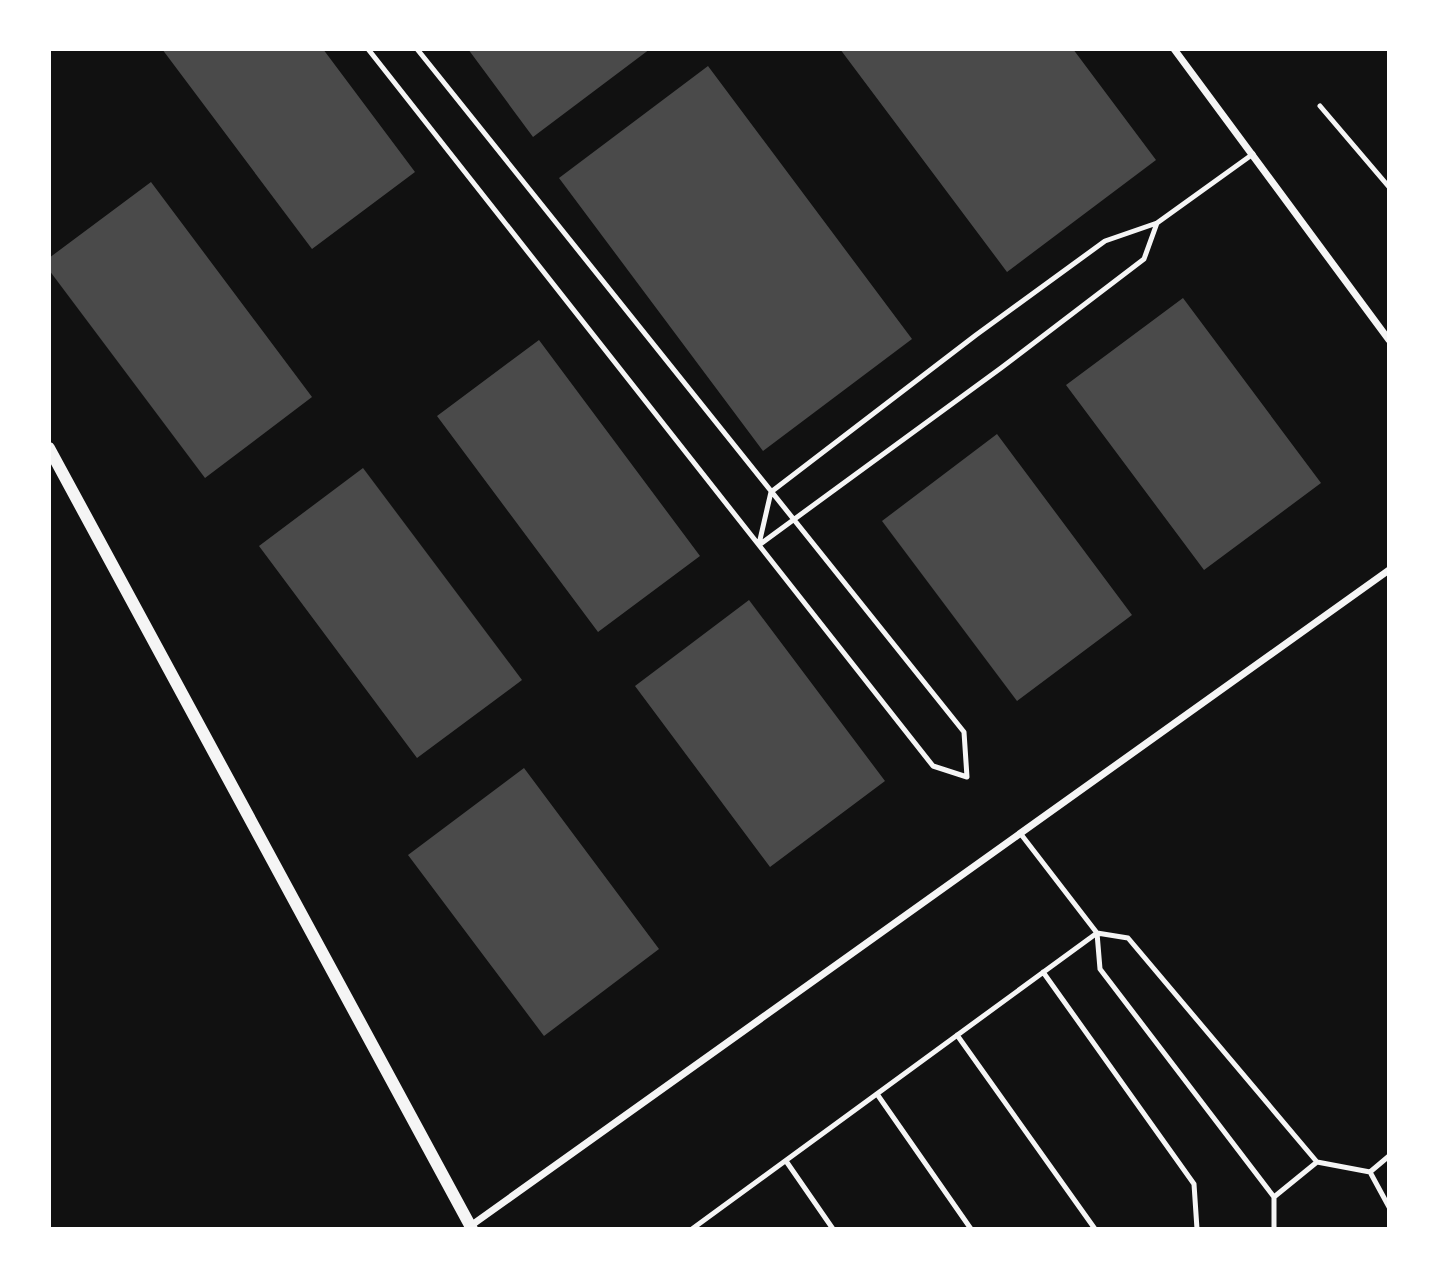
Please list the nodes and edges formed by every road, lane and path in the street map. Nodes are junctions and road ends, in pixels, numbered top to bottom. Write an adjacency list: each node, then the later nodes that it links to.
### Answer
1 (368, 49): 12 (lane)
2 (417, 49): 10 (lane)
3 (1174, 49): 5 (street)
4 (1320, 106): 6 (lane)
5 (1253, 154): 7 (lane); 8 (street)
6 (1389, 187)
7 (1157, 223): 10 (lane); 11 (lane)
8 (1389, 340)
9 (49, 448): 26 (street)
10 (771, 492): 11 (lane); 12 (lane)
11 (793, 519): 12 (lane); 12 (lane)
12 (759, 545)
13 (1389, 570): 14 (street)
14 (1020, 833): 15 (lane); 26 (street)
15 (1097, 933): 16 (lane); 21 (lane); 23 (lane)
16 (1044, 972): 17 (lane); 31 (lane)
17 (957, 1035): 18 (lane); 30 (lane)
18 (877, 1094): 20 (lane); 29 (lane)
19 (1389, 1156): 22 (lane)
20 (786, 1161): 25 (lane); 28 (lane)
21 (1317, 1162): 22 (lane); 23 (lane)
22 (1370, 1172): 24 (lane)
23 (1274, 1197): 32 (lane)
24 (1389, 1207)
25 (701, 1226): 27 (lane)
26 (469, 1228)
27 (692, 1229)
28 (833, 1229)
29 (971, 1229)
30 (1095, 1229)
31 (1197, 1229)
32 (1274, 1229)

